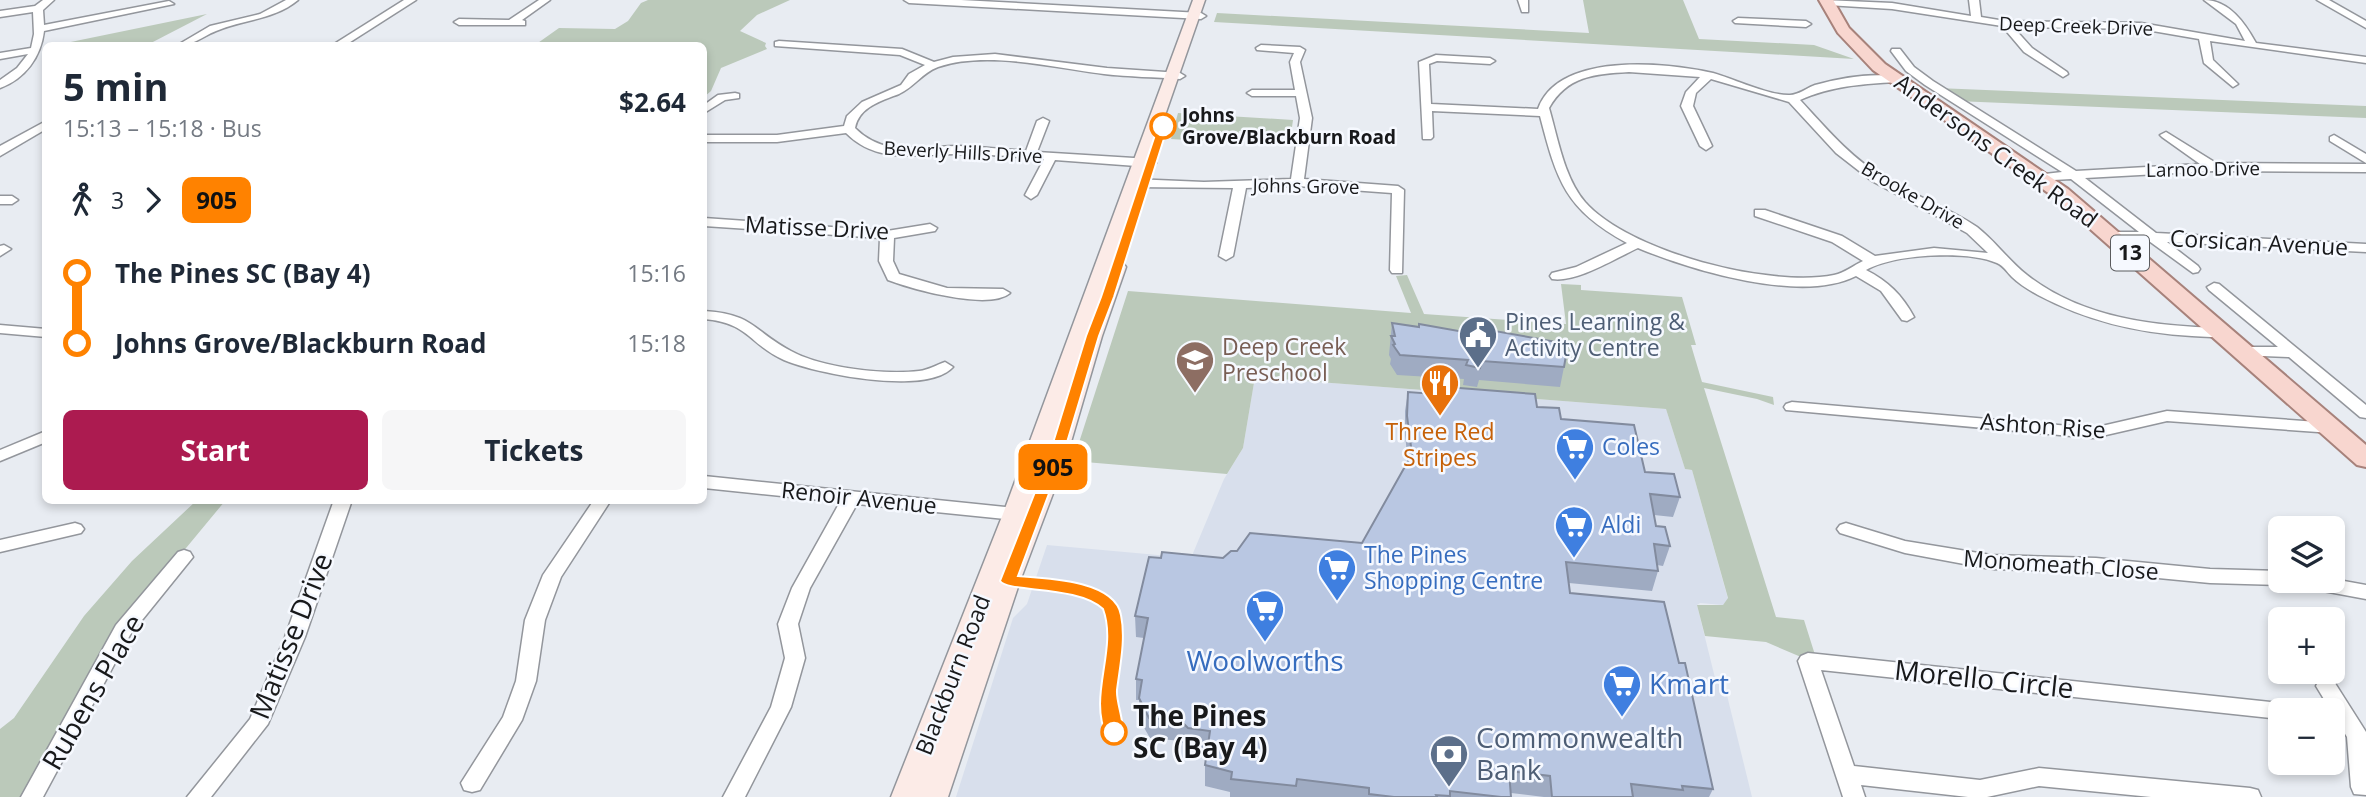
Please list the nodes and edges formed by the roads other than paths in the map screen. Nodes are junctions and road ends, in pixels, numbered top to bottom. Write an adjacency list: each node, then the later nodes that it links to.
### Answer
1 (49, 0): 13 (street)
2 (293, 0): 24 (street)
3 (411, 0): 25 (street)
4 (545, 0): 18 (street)
5 (909, 0): 10 (street)
6 (1206, 0): 14 (main road, Blackburn Road)
7 (1974, 0): 17 (street)
8 (2209, 0): 27 (street)
9 (2322, 0): 21 (street)
10 (971, 1): 14 (street)
11 (1826, 1): 17 (street, Deep Creek Drive); 38 (main road, Andersons Creek Road / 13)
12 (169, 4): 22 (street)
13 (38, 9): 15 (street); 22 (street)
14 (1198, 10): 36 (main road, Blackburn Road)
15 (0, 14)
16 (1738, 21): 19 (street)
17 (1976, 21): 20 (street, Deep Creek Drive)
18 (459, 22)
19 (1806, 24)
20 (2005, 24): 23 (street, Deep Creek Drive); 35 (street)
21 (2366, 25)
22 (41, 29): 29 (street)
23 (2204, 37): 27 (street, Deep Creek Drive); 39 (street)
24 (188, 42)
25 (343, 42)
26 (779, 44): 34 (street)
27 (2253, 46): 33 (street, Deep Creek Drive)
28 (1261, 48): 42 (street)
29 (36, 50): 31 (street); 40 (street)
30 (1896, 51): 63 (street)
31 (0, 56)
32 (1490, 61): 45 (street)
33 (2365, 61)
34 (933, 65): 36 (street); 50 (street)
35 (2063, 74)
36 (1175, 76): 62 (main road, Blackburn Road)
37 (1708, 76): 44 (street); 47 (street); 55 (street)
38 (1896, 79): 44 (street); 64 (main road, Andersons Creek Road / 13)
39 (2233, 84)
40 (0, 85)
41 (1252, 93): 42 (street)
42 (1300, 93): 65 (street)
43 (735, 96): 46 (street)
44 (1793, 99): 78 (street, Brooke Drive)
45 (1426, 107): 47 (street); 52 (street)
46 (707, 108)
47 (1544, 113): 74 (street)
48 (1043, 121): 57 (street)
49 (42, 126): 56 (street)
50 (849, 129): 53 (street); 57 (street, Beverly Hills Drive)
51 (2166, 135): 60 (street)
52 (1427, 137)
53 (707, 139)
54 (2334, 139): 59 (street)
55 (1706, 146)
56 (0, 152)
57 (1030, 155): 58 (street, Beverly Hills Drive)
58 (1051, 156): 62 (street, Beverly Hills Drive); 67 (street)
59 (2366, 159)
60 (2213, 167): 61 (street, Larnoo Drive); 63 (street, Larnoo Drive)
61 (2366, 168)
62 (1142, 173): 66 (street, Johns Grove); 103 (main road, Blackburn Road); 123 (main road, Blackburn Road)
63 (2074, 175): 64 (street, Larnoo Drive); 73 (street)
64 (2040, 178): 72 (main road, Andersons Creek Road / 13)
65 (1297, 183): 66 (street, Johns Grove); 79 (street, Johns Grove)
66 (1240, 185): 76 (street)
67 (1031, 195)
68 (1760, 212): 77 (street)
69 (707, 222): 71 (street, Matisse Drive)
70 (930, 229): 71 (street, Matisse Drive)
71 (887, 235): 84 (street)
72 (2110, 235): 73 (street, Corsican Avenue); 88 (main road, Andersons Creek Road / 13)
73 (2153, 237): 75 (street, Corsican Avenue); 81 (street)
74 (1637, 243): 80 (street); 82 (street)
75 (2365, 248)
76 (1226, 256)
77 (1873, 261): 78 (street); 80 (street)
78 (2005, 261): 88 (street, Brooke Drive)
79 (1397, 270)
80 (1855, 270): 86 (street)
81 (2193, 270)
82 (1558, 276)
83 (2214, 287): 91 (street)
84 (1003, 293)
85 (707, 315): 92 (street)
86 (1907, 317)
87 (0, 329): 89 (street)
88 (2220, 332): 90 (main road, Andersons Creek Road / 13)
89 (42, 333)
90 (2243, 352): 91 (street); 95 (main road, Andersons Creek Road / 13)
91 (2293, 352): 94 (street)
92 (945, 367)
93 (1792, 407): 95 (street, Ashton Rise)
94 (2366, 413)
95 (2333, 428): 98 (main road, Andersons Creek Road / 13)
96 (42, 438): 97 (street)
97 (0, 456)
98 (2366, 459)
99 (707, 482): 100 (street, Renoir Avenue)
100 (851, 498): 103 (street, Renoir Avenue); 121 (street)
101 (342, 504): 120 (street, Matisse Drive)
102 (600, 504): 117 (street)
103 (1015, 514): 122 (main road, Blackburn Road)
104 (75, 529): 106 (street)
105 (1846, 529): 108 (street, Monomeath Close)
106 (0, 546)
107 (184, 557): 119 (street, Rubens Place)
108 (2268, 578)
109 (2345, 588): 110 (street)
110 (2366, 592)
111 (2326, 686): 112 (street)
112 (2332, 698)
113 (2268, 710): 116 (street, Morello Circle)
114 (2345, 722): 115 (street)
115 (2361, 745): 118 (street)
116 (1846, 774): 124 (street, Morello Circle); 125 (street)
117 (472, 783)
118 (2360, 792)
119 (32, 797)
120 (198, 797)
121 (734, 797)
122 (906, 797)
123 (933, 797)
124 (1854, 797)
125 (2250, 797)

